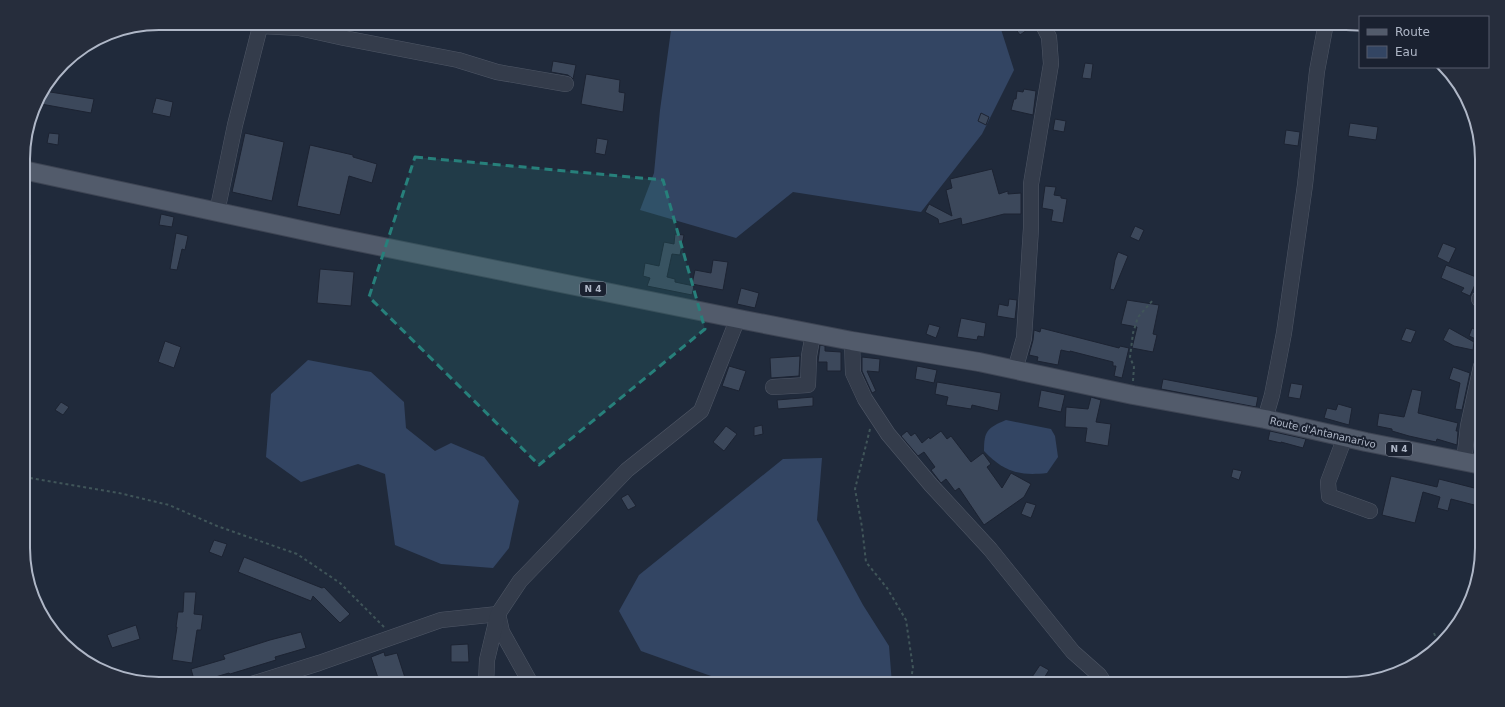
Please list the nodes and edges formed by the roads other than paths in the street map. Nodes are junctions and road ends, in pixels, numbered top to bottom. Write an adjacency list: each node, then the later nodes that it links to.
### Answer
1 (259, 30): 7 (street)
2 (308, 30): 5 (street)
3 (1046, 30): 11 (street)
4 (1325, 30): 14 (street)
5 (566, 84)
6 (30, 172): 7 (main road, N 4)
7 (217, 212): 8 (main road, N 4)
8 (738, 318): 9 (main road, N 4); 19 (street)
9 (813, 334): 10 (main road, N 4); 12 (street)
10 (852, 341): 11 (main road, N 4); 23 (street)
11 (1015, 370): 14 (main road, Route d'Antananarivo / N 4)
12 (773, 387)
13 (1475, 396): 16 (street)
14 (1265, 419): 15 (main road, Route d'Antananarivo / N 4)
15 (1345, 437): 16 (main road, Route d'Antananarivo / N 4); 18 (street)
16 (1464, 462): 17 (main road, Route d'Antananarivo / N 4)
17 (1475, 464)
18 (1370, 511)
19 (498, 614): 20 (street); 21 (street); 22 (street)
20 (274, 677)
21 (486, 677)
22 (527, 677)
23 (1101, 677)

